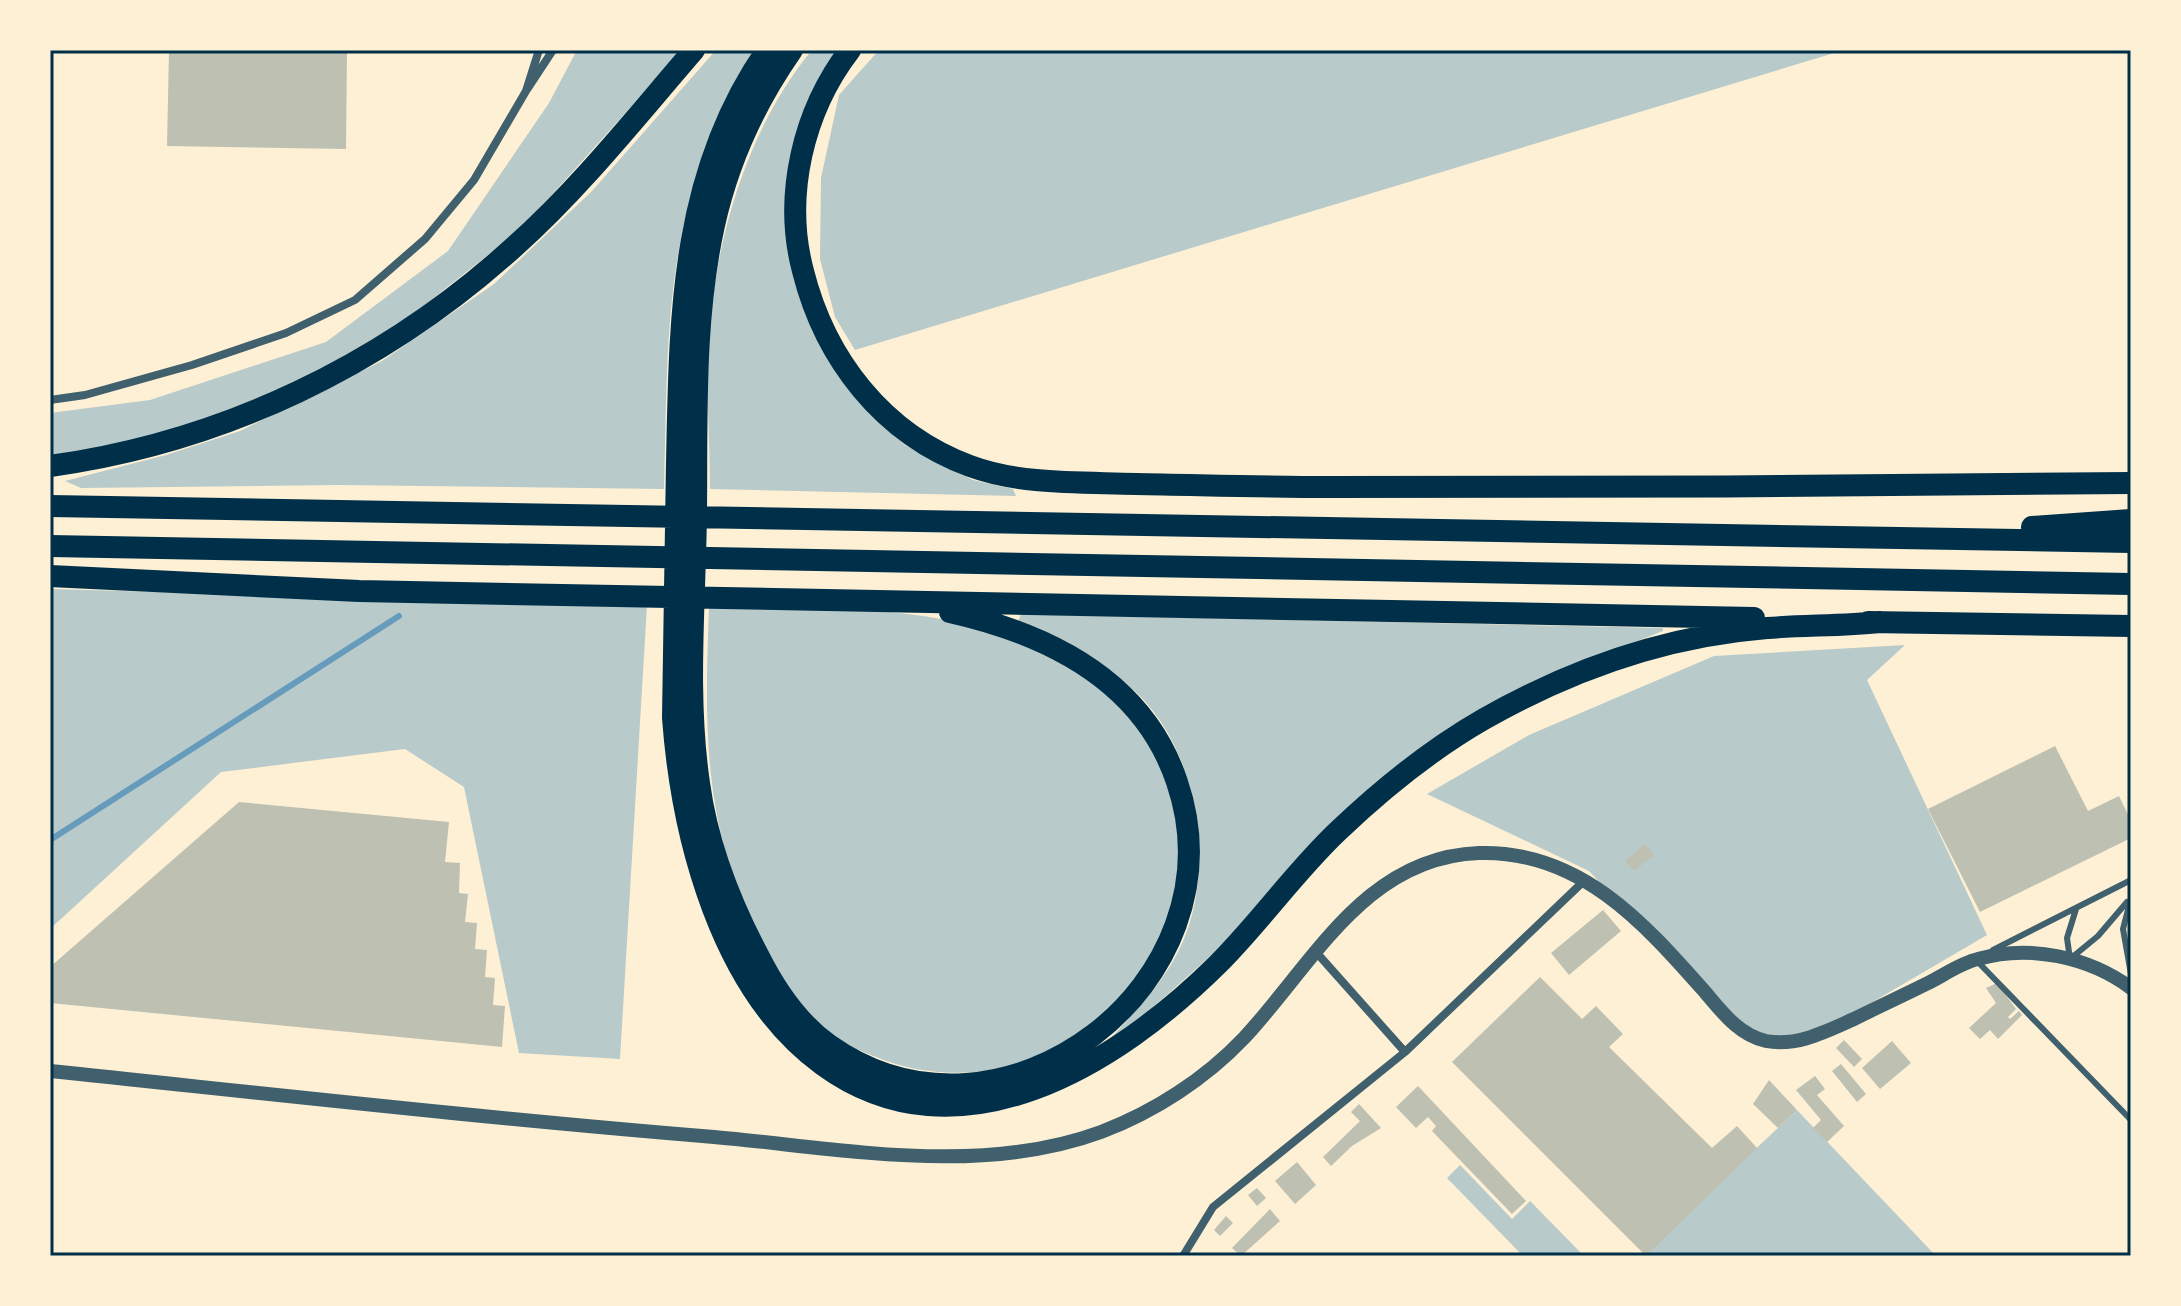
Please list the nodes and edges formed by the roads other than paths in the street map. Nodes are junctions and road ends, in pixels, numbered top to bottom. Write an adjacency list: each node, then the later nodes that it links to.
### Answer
1 (539, 50): 7 (street)
2 (553, 50): 7 (street)
3 (694, 50): 10 (highway)
4 (767, 50): 9 (highway)
5 (792, 50): 9 (highway)
6 (850, 50): 11 (highway)
7 (526, 91): 8 (street)
8 (50, 400)
9 (687, 444): 22 (highway)
10 (50, 466)
11 (2131, 483)
12 (50, 506): 14 (highway)
13 (2131, 520): 14 (highway)
14 (1895, 538): 15 (highway)
15 (2131, 542)
16 (50, 546): 18 (highway)
17 (50, 576): 19 (highway)
18 (2131, 584)
19 (888, 602): 20 (highway); 22 (highway)
20 (1880, 622): 21 (highway); 22 (highway)
21 (2131, 626)
22 (684, 653)
23 (1586, 878): 27 (street); 28 (street); 32 (street)
24 (2131, 880): 26 (lane)
25 (2129, 900): 29 (lane); 30 (lane)
26 (2077, 908): 28 (lane); 29 (lane)
27 (1316, 952): 32 (street); 33 (street)
28 (1975, 959): 29 (street); 34 (lane)
29 (2070, 959): 31 (street)
30 (2131, 974)
31 (2131, 988)
32 (1405, 1052): 35 (street)
33 (50, 1071)
34 (2131, 1120)
35 (1183, 1256)

